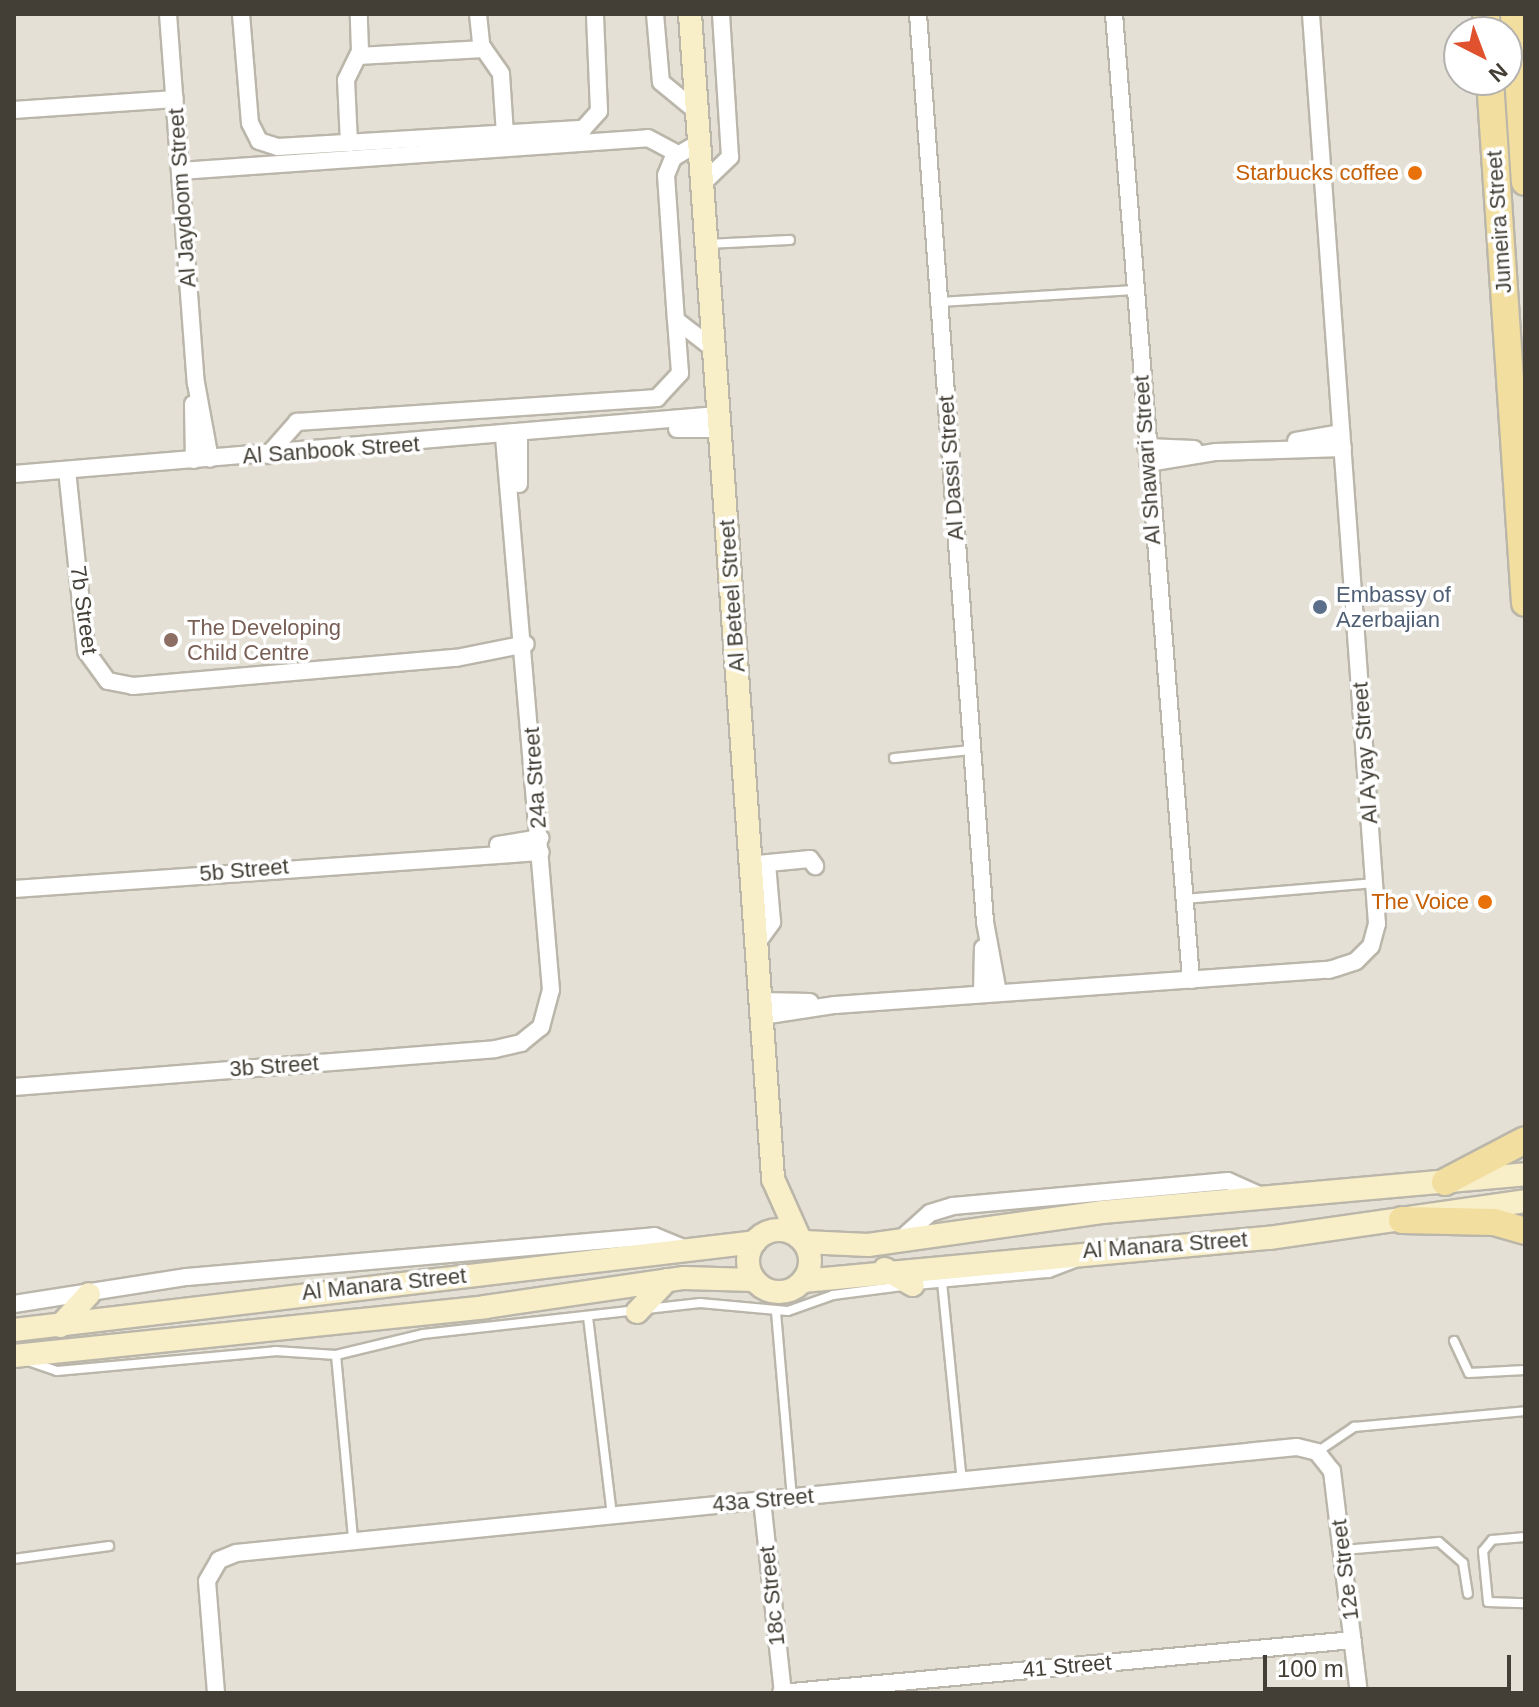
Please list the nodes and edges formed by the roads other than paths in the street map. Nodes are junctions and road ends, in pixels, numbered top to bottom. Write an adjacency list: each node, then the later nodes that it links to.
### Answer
1 (168, 14): 16 (street, Al Jaydoom Street)
2 (241, 14): 21 (street)
3 (359, 14): 14 (street)
4 (478, 14): 13 (street)
5 (595, 14): 20 (street)
6 (655, 14): 19 (street)
7 (690, 14): 19 (main road, Al Beteel Street)
8 (721, 14): 26 (street)
9 (918, 14): 30 (street, Al Dassi Street)
10 (1114, 14): 29 (street, Al Shawari Street)
11 (1311, 14): 37 (street, Al A'yay Street)
12 (1514, 14): 17 (main road, Jumeira Street)
13 (484, 49): 14 (street); 20 (street)
14 (358, 56): 21 (street)
15 (1491, 96): 43 (main road, Jumeira Street)
16 (175, 99): 18 (street); 24 (street, Al Jaydoom Street)
17 (1523, 107): 25 (main road, Jumeira Street)
18 (14, 110)
19 (696, 111): 22 (main road, Al Beteel Street)
20 (505, 134): 21 (street)
21 (349, 143)
22 (698, 143): 23 (street); 26 (main road, Al Beteel Street)
23 (678, 154): 24 (street); 31 (street)
24 (180, 171): 40 (street, Al Jaydoom Street)
25 (1525, 179)
26 (700, 186): 28 (main road, Al Beteel Street)
27 (790, 240): 28 (lane)
28 (706, 244): 32 (main road, Al Beteel Street)
29 (1135, 290): 30 (lane); 39 (street, Al Shawari Street)
30 (939, 302): 45 (street, Al Dassi Street)
31 (676, 320): 32 (street); 33 (street)
32 (715, 350): 34 (main road, Al Beteel Street)
33 (616, 402): 35 (street); 38 (street)
34 (718, 422): 35 (street, Al Sanbook Street); 48 (main road, Al Beteel Street)
35 (646, 426): 36 (street, Al Sanbook Street)
36 (512, 436): 38 (street, Al Sanbook Street); 44 (street, 24a Street)
37 (1342, 440): 39 (street); 50 (street, Al A'yay Street)
38 (268, 455): 40 (street, Al Sanbook Street)
39 (1147, 455): 52 (street, Al Shawari Street)
40 (202, 460): 41 (street, Al Sanbook Street)
41 (67, 470): 42 (street, Al Sanbook Street); 44 (street, 7b Street)
42 (14, 474)
43 (1525, 603)
44 (526, 651): 47 (street, 24a Street)
45 (972, 750): 46 (lane); 54 (street, Al Dassi Street)
46 (894, 758)
47 (540, 845): 51 (street, 5b Street); 56 (street, 24a Street)
48 (759, 864): 49 (street); 55 (main road, Al Beteel Street)
49 (815, 866)
50 (1374, 883): 52 (lane); 53 (street, Al A'yay Street)
51 (14, 889)
52 (1180, 902): 53 (street, Al Shawari Street)
53 (1185, 980): 54 (street, Al A'yay Street)
54 (990, 994): 55 (street, Al A'yay Street)
55 (762, 1009): 60 (main road, Al Beteel Street)
56 (532, 1037): 57 (street, 3b Street)
57 (14, 1087)
58 (1525, 1140): 61 (main road)
59 (1525, 1174): 61 (main road, Al Manara Street)
60 (773, 1179): 65 (main road, Al Beteel Street); 66 (main road, Al Beteel Street)
61 (1445, 1182): 66 (main road, Al Manara Street)
62 (1525, 1201): 63 (main road, Al Manara Street)
63 (1402, 1220): 64 (main road); 67 (main road, Al Manara Street)
64 (1525, 1231)
65 (757, 1240): 66 (main road); 68 (main road, Al Manara Street); 71 (main road)
66 (802, 1240): 72 (main road)
67 (1086, 1250): 69 (main road, Al Manara Street); 73 (lane)
68 (692, 1252): 75 (street); 80 (main road, Al Manara Street)
69 (885, 1269): 72 (main road, Al Manara Street); 74 (main road)
70 (667, 1280): 71 (main road, Al Manara Street); 77 (main road); 83 (main road, Al Manara Street)
71 (754, 1280): 72 (main road)
72 (803, 1281)
73 (942, 1282): 74 (lane); 88 (lane)
74 (913, 1285): 78 (lane)
75 (89, 1294): 76 (street); 80 (main road)
76 (14, 1304)
77 (637, 1312): 78 (lane); 79 (lane)
78 (776, 1312): 89 (lane)
79 (588, 1317): 84 (lane); 91 (lane)
80 (60, 1326): 81 (main road, Al Manara Street)
81 (14, 1330)
82 (1454, 1341): 85 (lane)
83 (16, 1355): 84 (lane)
84 (336, 1355): 93 (lane)
85 (1525, 1370)
86 (1525, 1411): 87 (lane)
87 (1317, 1452): 88 (street, 43a Street); 95 (street, 12e Street)
88 (962, 1481): 89 (street, 43a Street)
89 (792, 1498): 90 (street, 43a Street)
90 (762, 1500): 91 (street, 43a Street); 101 (street, 18c Street)
91 (612, 1514): 93 (street, 43a Street)
92 (1525, 1537): 98 (lane)
93 (353, 1540): 100 (street, 43a Street)
94 (109, 1546): 96 (lane)
95 (1343, 1550): 97 (lane); 99 (street, 12e Street)
96 (14, 1559)
97 (1468, 1594)
98 (1525, 1603)
99 (1353, 1640): 101 (street, 41 Street); 102 (street, 12e Street)
100 (216, 1693)
101 (782, 1693)
102 (1359, 1693)

